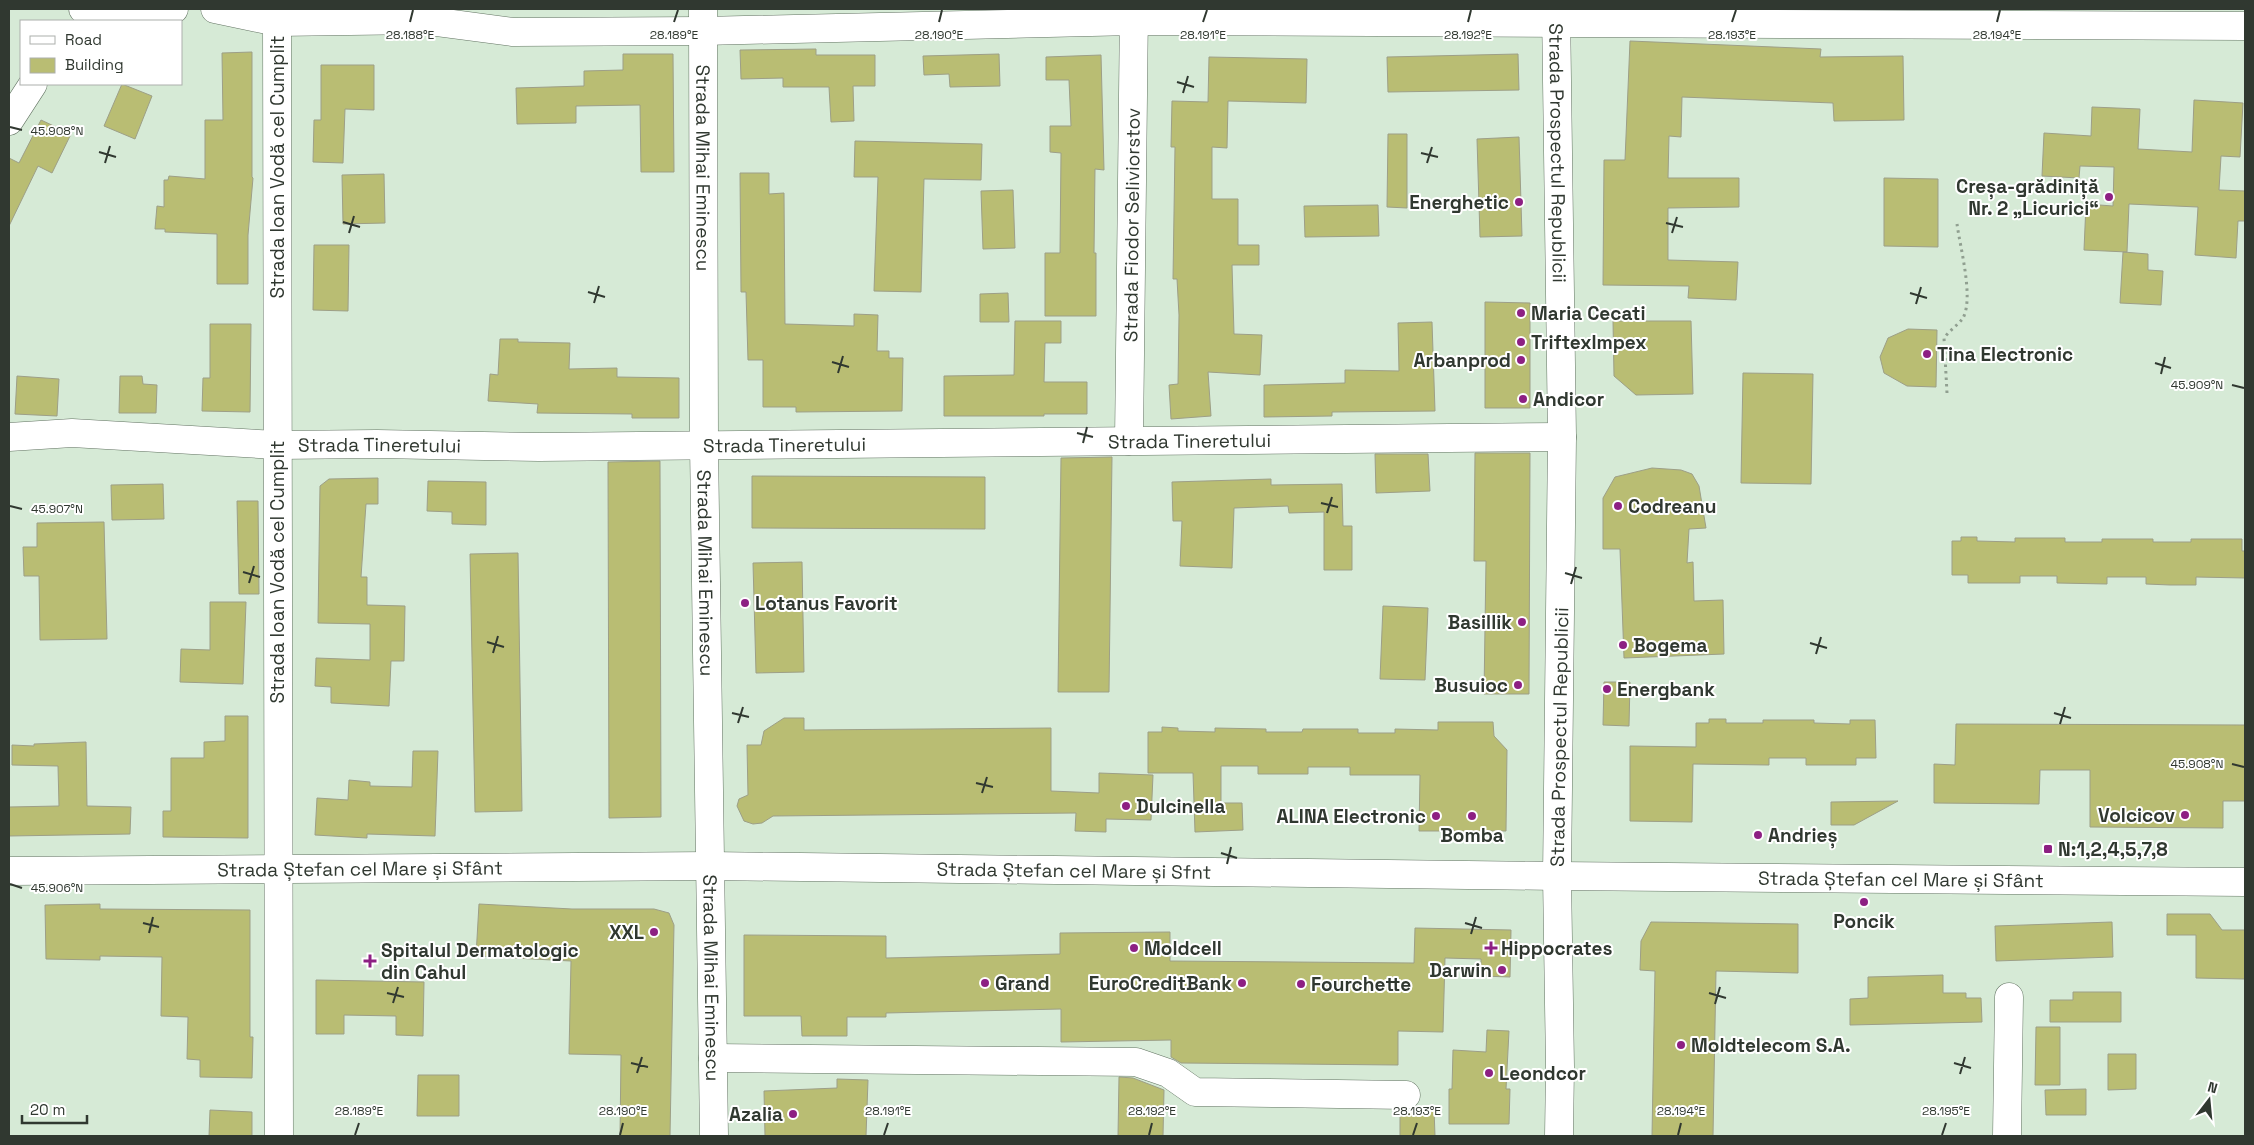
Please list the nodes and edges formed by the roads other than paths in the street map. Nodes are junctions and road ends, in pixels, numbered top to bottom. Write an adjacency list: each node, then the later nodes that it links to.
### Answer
1 (83, 9): 2 (street); 7 (street)
2 (174, 9)
3 (215, 9): 4 (street)
4 (279, 15): 8 (street); 15 (street, Strada Ioan Vodă cel Cumplit)
5 (1134, 15): 6 (street); 8 (street); 14 (street, Strada Fiodor Seliviorstov)
6 (1556, 16): 9 (street); 12 (street, Strada Prospectul Republicii)
7 (76, 20)
8 (703, 20): 16 (street, Strada Mihai Eminescu)
9 (2245, 26)
10 (32, 85): 11 (street)
11 (9, 121)
12 (1562, 437): 14 (street, Strada Tineretului); 20 (street, Strada Prospectul Republicii)
13 (9, 438): 15 (street, Strada Tineretului)
14 (1129, 441): 16 (street, Strada Tineretului)
15 (277, 445): 16 (street, Strada Tineretului); 18 (street, Strada Ioan Vodă cel Cumplit)
16 (704, 445): 17 (street, Strada Mihai Eminescu)
17 (711, 866): 18 (street, Strada Ștefan cel Mare și Sfânt); 20 (street, Strada Ștefan cel Mare și Sfnt); 23 (street, Strada Mihai Eminescu)
18 (278, 869): 19 (street, Strada Ștefan cel Mare și Sfânt); 25 (street, Strada Ioan Vodă cel Cumplit)
19 (9, 871)
20 (1557, 876): 21 (street, Strada Ștefan cel Mare și Sfânt); 27 (street, Strada Prospectul Republicii)
21 (2245, 882)
22 (2009, 997): 28 (street)
23 (713, 1058): 24 (street); 26 (street, Strada Mihai Eminescu)
24 (1406, 1095)
25 (280, 1136)
26 (714, 1136)
27 (1559, 1136)
28 (2007, 1136)

